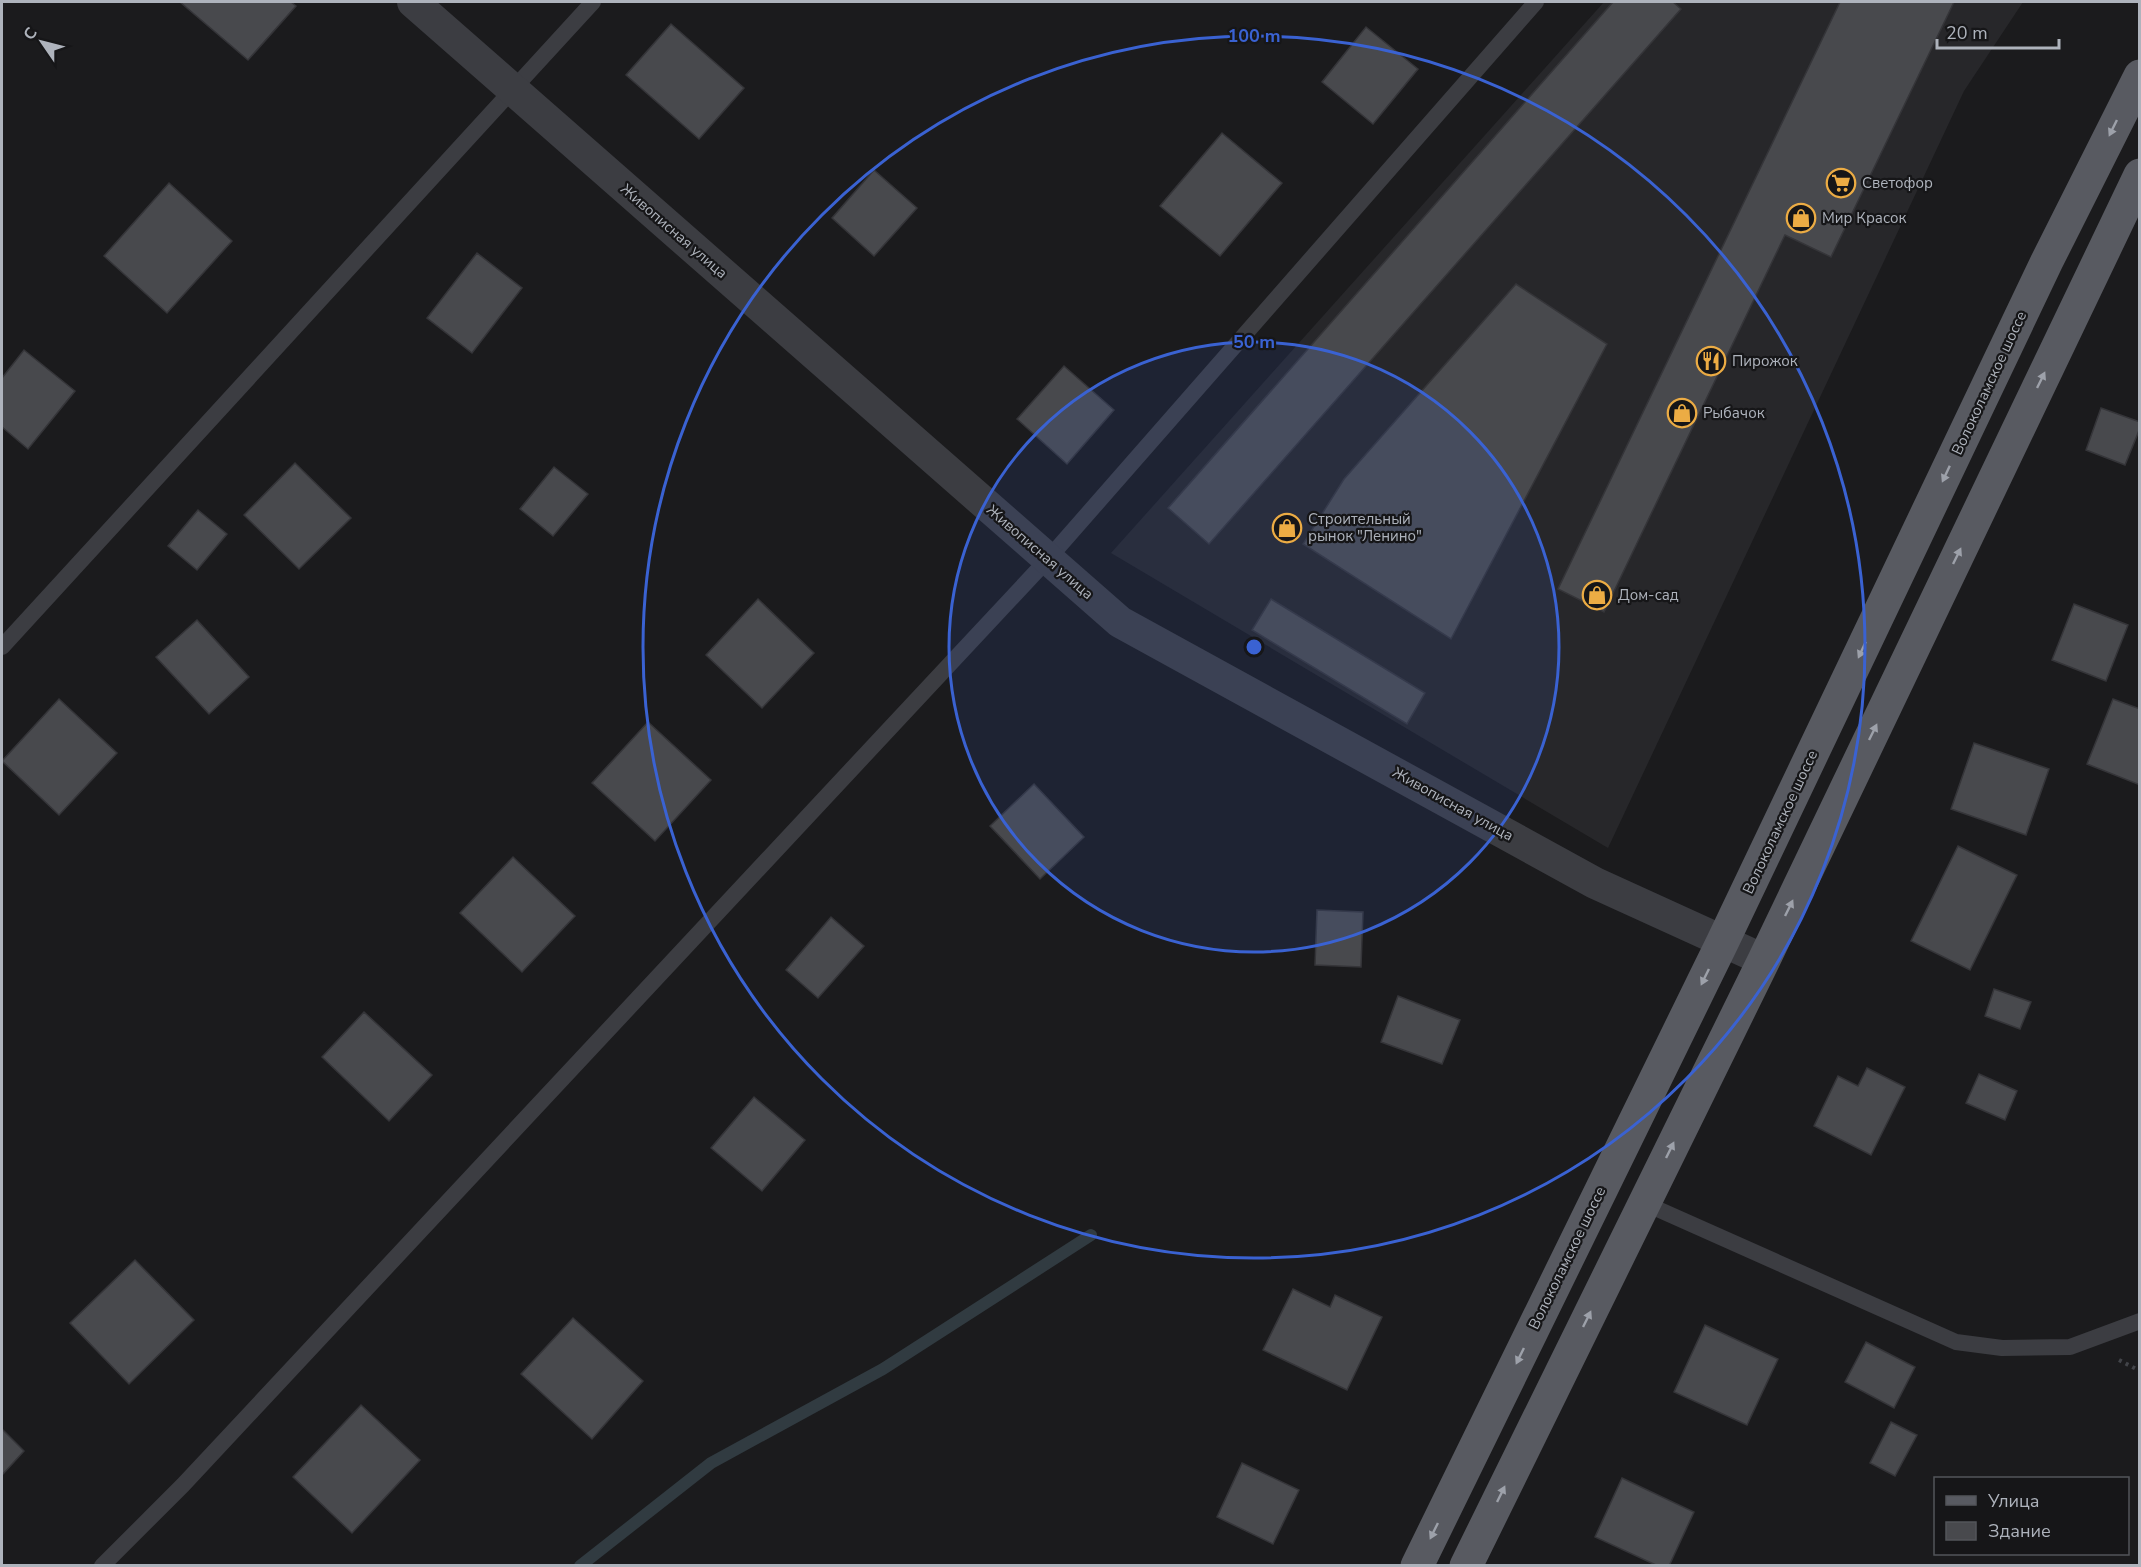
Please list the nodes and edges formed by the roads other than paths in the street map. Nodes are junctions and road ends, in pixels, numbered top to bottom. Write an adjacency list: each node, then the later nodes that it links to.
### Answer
1 (413, 2): 5 (street, Живописная улица)
2 (593, 2): 5 (lane)
3 (1536, 2): 7 (lane)
4 (2139, 76): 9 (main road, Волоколамское шоссе, one-way to 9)
5 (513, 89): 7 (street, Живописная улица); 8 (lane)
6 (2139, 175): 10 (main road, one-way to 6)
7 (1048, 559): 9 (street, Живописная улица); 13 (lane)
8 (2, 647)
9 (1723, 941): 10 (street, Живописная улица); 14 (main road, Волоколамское шоссе, one-way to 14)
10 (1764, 960): 11 (main road, one-way to 10)
11 (1644, 1203): 12 (lane); 15 (main road, one-way to 11)
12 (2139, 1321)
13 (102, 1566)
14 (1416, 1566)
15 (1466, 1566)

